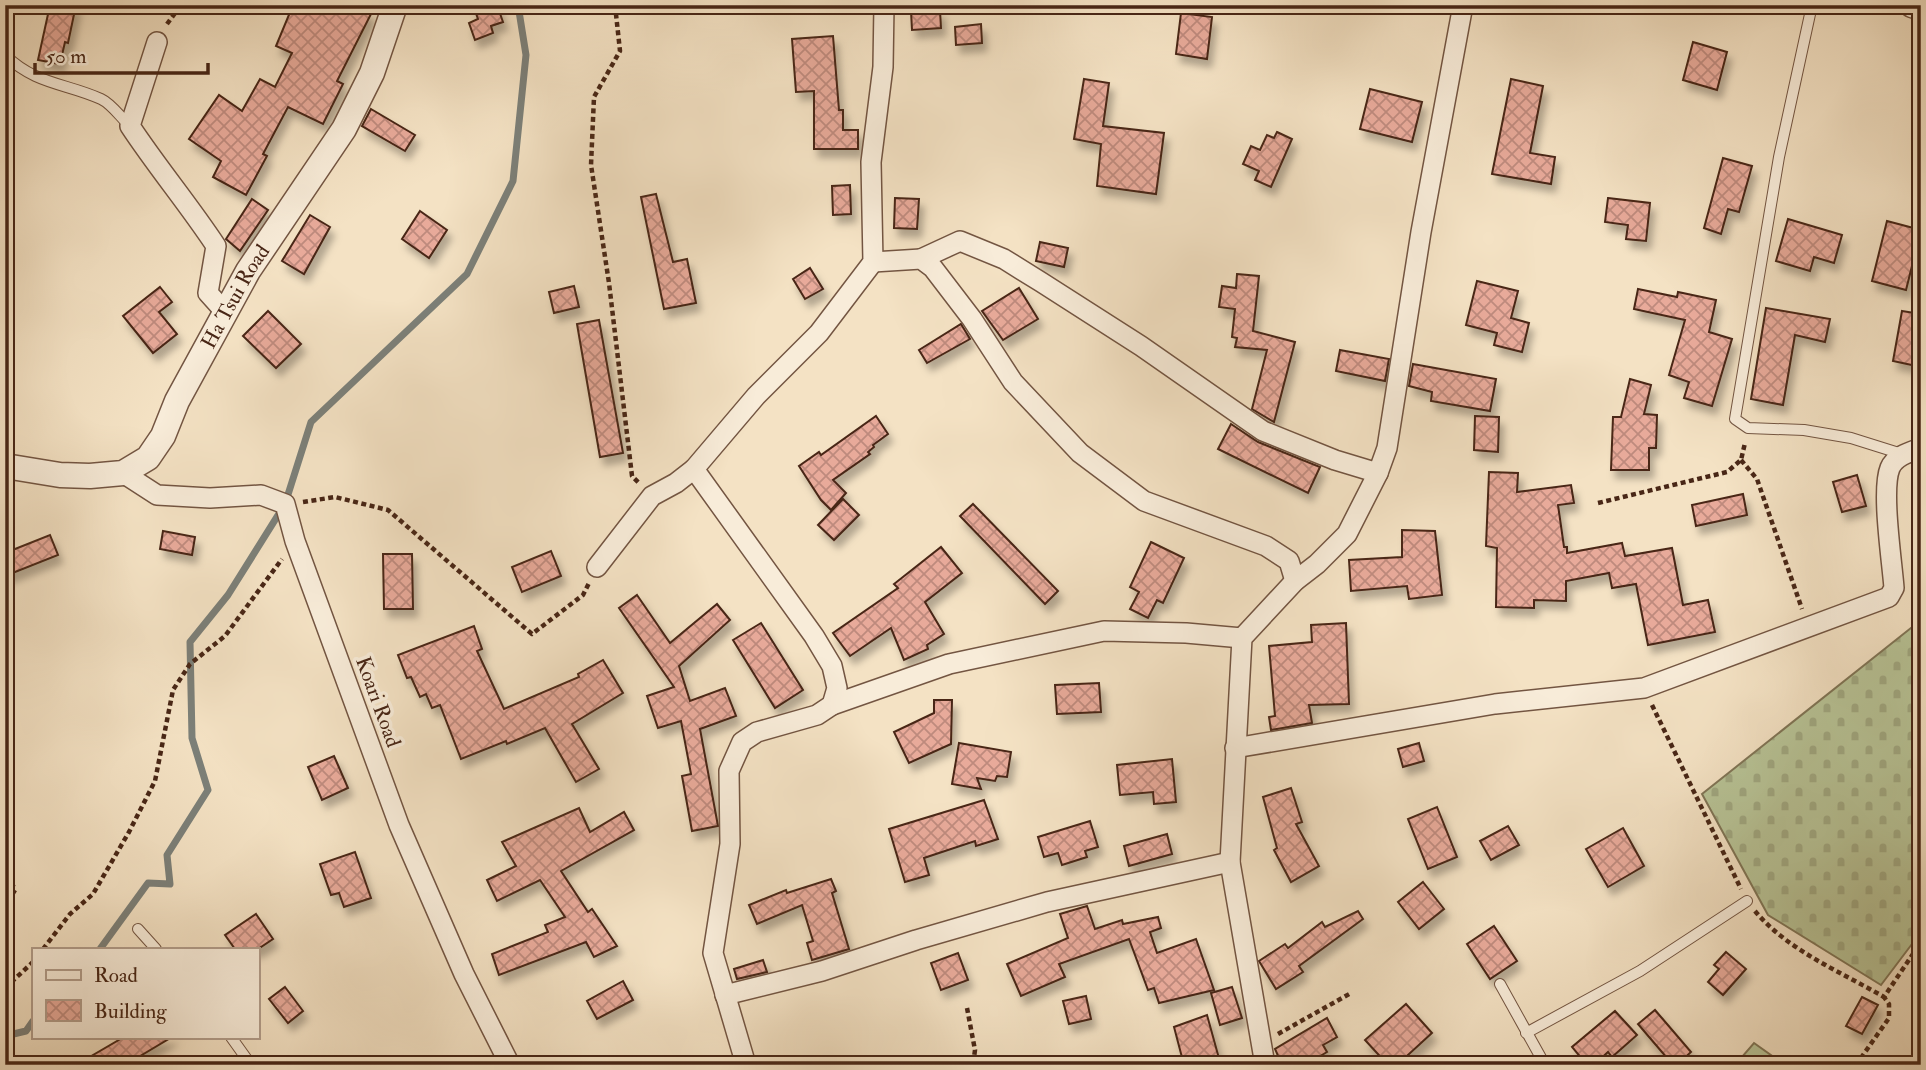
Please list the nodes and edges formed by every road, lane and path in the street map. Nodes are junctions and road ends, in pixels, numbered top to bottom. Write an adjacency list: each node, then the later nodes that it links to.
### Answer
1 (395, 5): 13 (street, Ha Tsui Road)
2 (615, 5): 21 (path)
3 (884, 5): 12 (street)
4 (1462, 5): 19 (street)
5 (1812, 5): 14 (lane)
6 (1912, 5): 7 (street)
7 (1921, 8)
8 (157, 42): 10 (street)
9 (5, 55): 10 (lane)
10 (130, 127): 13 (street)
11 (921, 259): 12 (street); 19 (street); 26 (street)
12 (873, 262): 18 (street)
13 (226, 313): 20 (street, Ha Tsui Road)
14 (1748, 428): 15 (lane); 16 (path)
15 (1912, 451): 27 (street)
16 (1741, 460): 22 (path); 27 (path)
17 (5, 466): 20 (street)
18 (694, 469): 21 (street); 30 (street)
19 (1378, 472): 26 (street)
20 (123, 474): 23 (street)
21 (652, 496): 25 (street)
22 (1598, 503)
23 (285, 504): 24 (street, Koari Road); 25 (path)
24 (295, 541): 38 (path); 51 (street, Koari Road)
25 (597, 567)
26 (1295, 581): 28 (street)
27 (1809, 626): 29 (street)
28 (1242, 638): 30 (street); 31 (street)
29 (1644, 688): 31 (street); 34 (path)
30 (832, 705): 44 (street)
31 (1235, 748): 33 (street)
32 (5, 849): 35 (path)
33 (1230, 862): 44 (street); 49 (street)
34 (1747, 901): 45 (path); 47 (lane)
35 (5, 906)
36 (138, 929): 39 (lane)
37 (1921, 942): 45 (path)
38 (44, 948)
39 (155, 948)
40 (32, 963): 42 (path)
41 (1500, 984): 47 (lane)
42 (5, 988)
43 (1351, 993): 49 (path)
44 (725, 995): 52 (street)
45 (1884, 997): 56 (path)
46 (967, 1008): 53 (path)
47 (1526, 1033): 55 (lane)
48 (232, 1038): 50 (lane)
49 (1260, 1038): 54 (street)
50 (251, 1065)
51 (510, 1065)
52 (746, 1065)
53 (972, 1065)
54 (1265, 1065)
55 (1545, 1065)
56 (1856, 1065)

